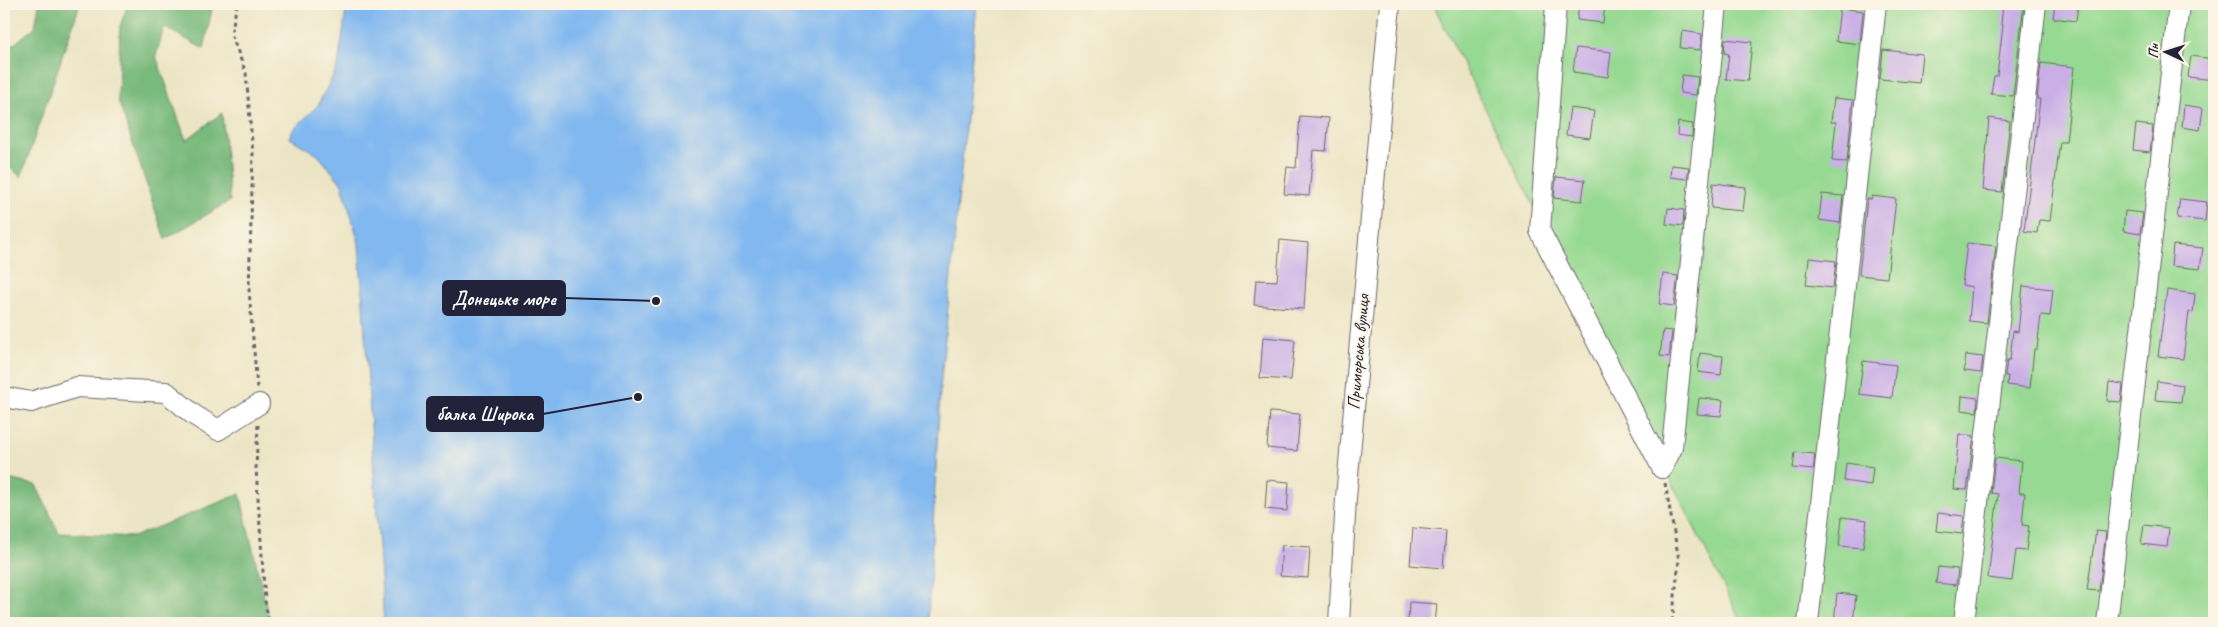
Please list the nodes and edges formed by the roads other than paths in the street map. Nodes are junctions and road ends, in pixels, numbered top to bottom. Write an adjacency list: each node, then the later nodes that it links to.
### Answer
1 (1390, 4): 9 (street, Приморська вулиця)
2 (1556, 4): 3 (street)
3 (1717, 4)
4 (1876, 4): 10 (street)
5 (2036, 4): 11 (street)
6 (2179, 4): 12 (street)
7 (4, 397): 8 (street)
8 (259, 404)
9 (1340, 623)
10 (1808, 623)
11 (1964, 623)
12 (2107, 623)

